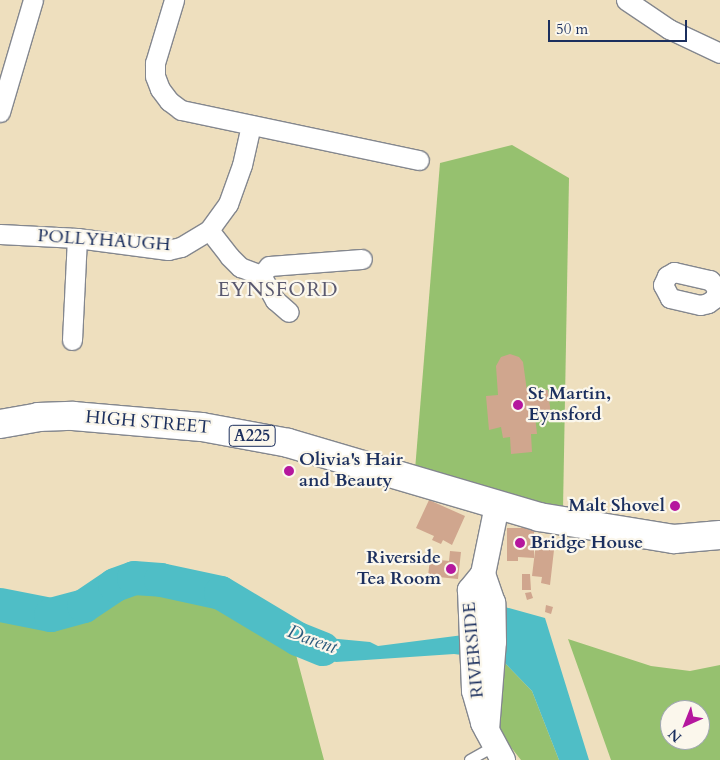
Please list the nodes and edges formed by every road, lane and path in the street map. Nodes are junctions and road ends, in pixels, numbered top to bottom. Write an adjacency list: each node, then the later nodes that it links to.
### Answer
1 (33, 0): 5 (street)
2 (174, 0): 6 (street)
3 (626, 0): 4 (street)
4 (720, 53)
5 (0, 112)
6 (251, 125): 7 (street); 8 (street, POLLYHAUGH)
7 (419, 160)
8 (209, 230): 10 (street, POLLYHAUGH); 12 (street)
9 (0, 234): 10 (street, POLLYHAUGH)
10 (77, 238): 14 (street)
11 (362, 258): 12 (street)
12 (261, 275): 13 (street)
13 (290, 312)
14 (72, 340)
15 (3, 419): 16 (main road, HIGH STREET / A225)
16 (496, 506): 17 (main road, A225); 18 (street, RIVERSIDE)
17 (720, 536)
18 (476, 582): 19 (street, RIVERSIDE); 19 (street, RIVERSIDE)
19 (495, 745): 20 (lane)
20 (470, 760)

